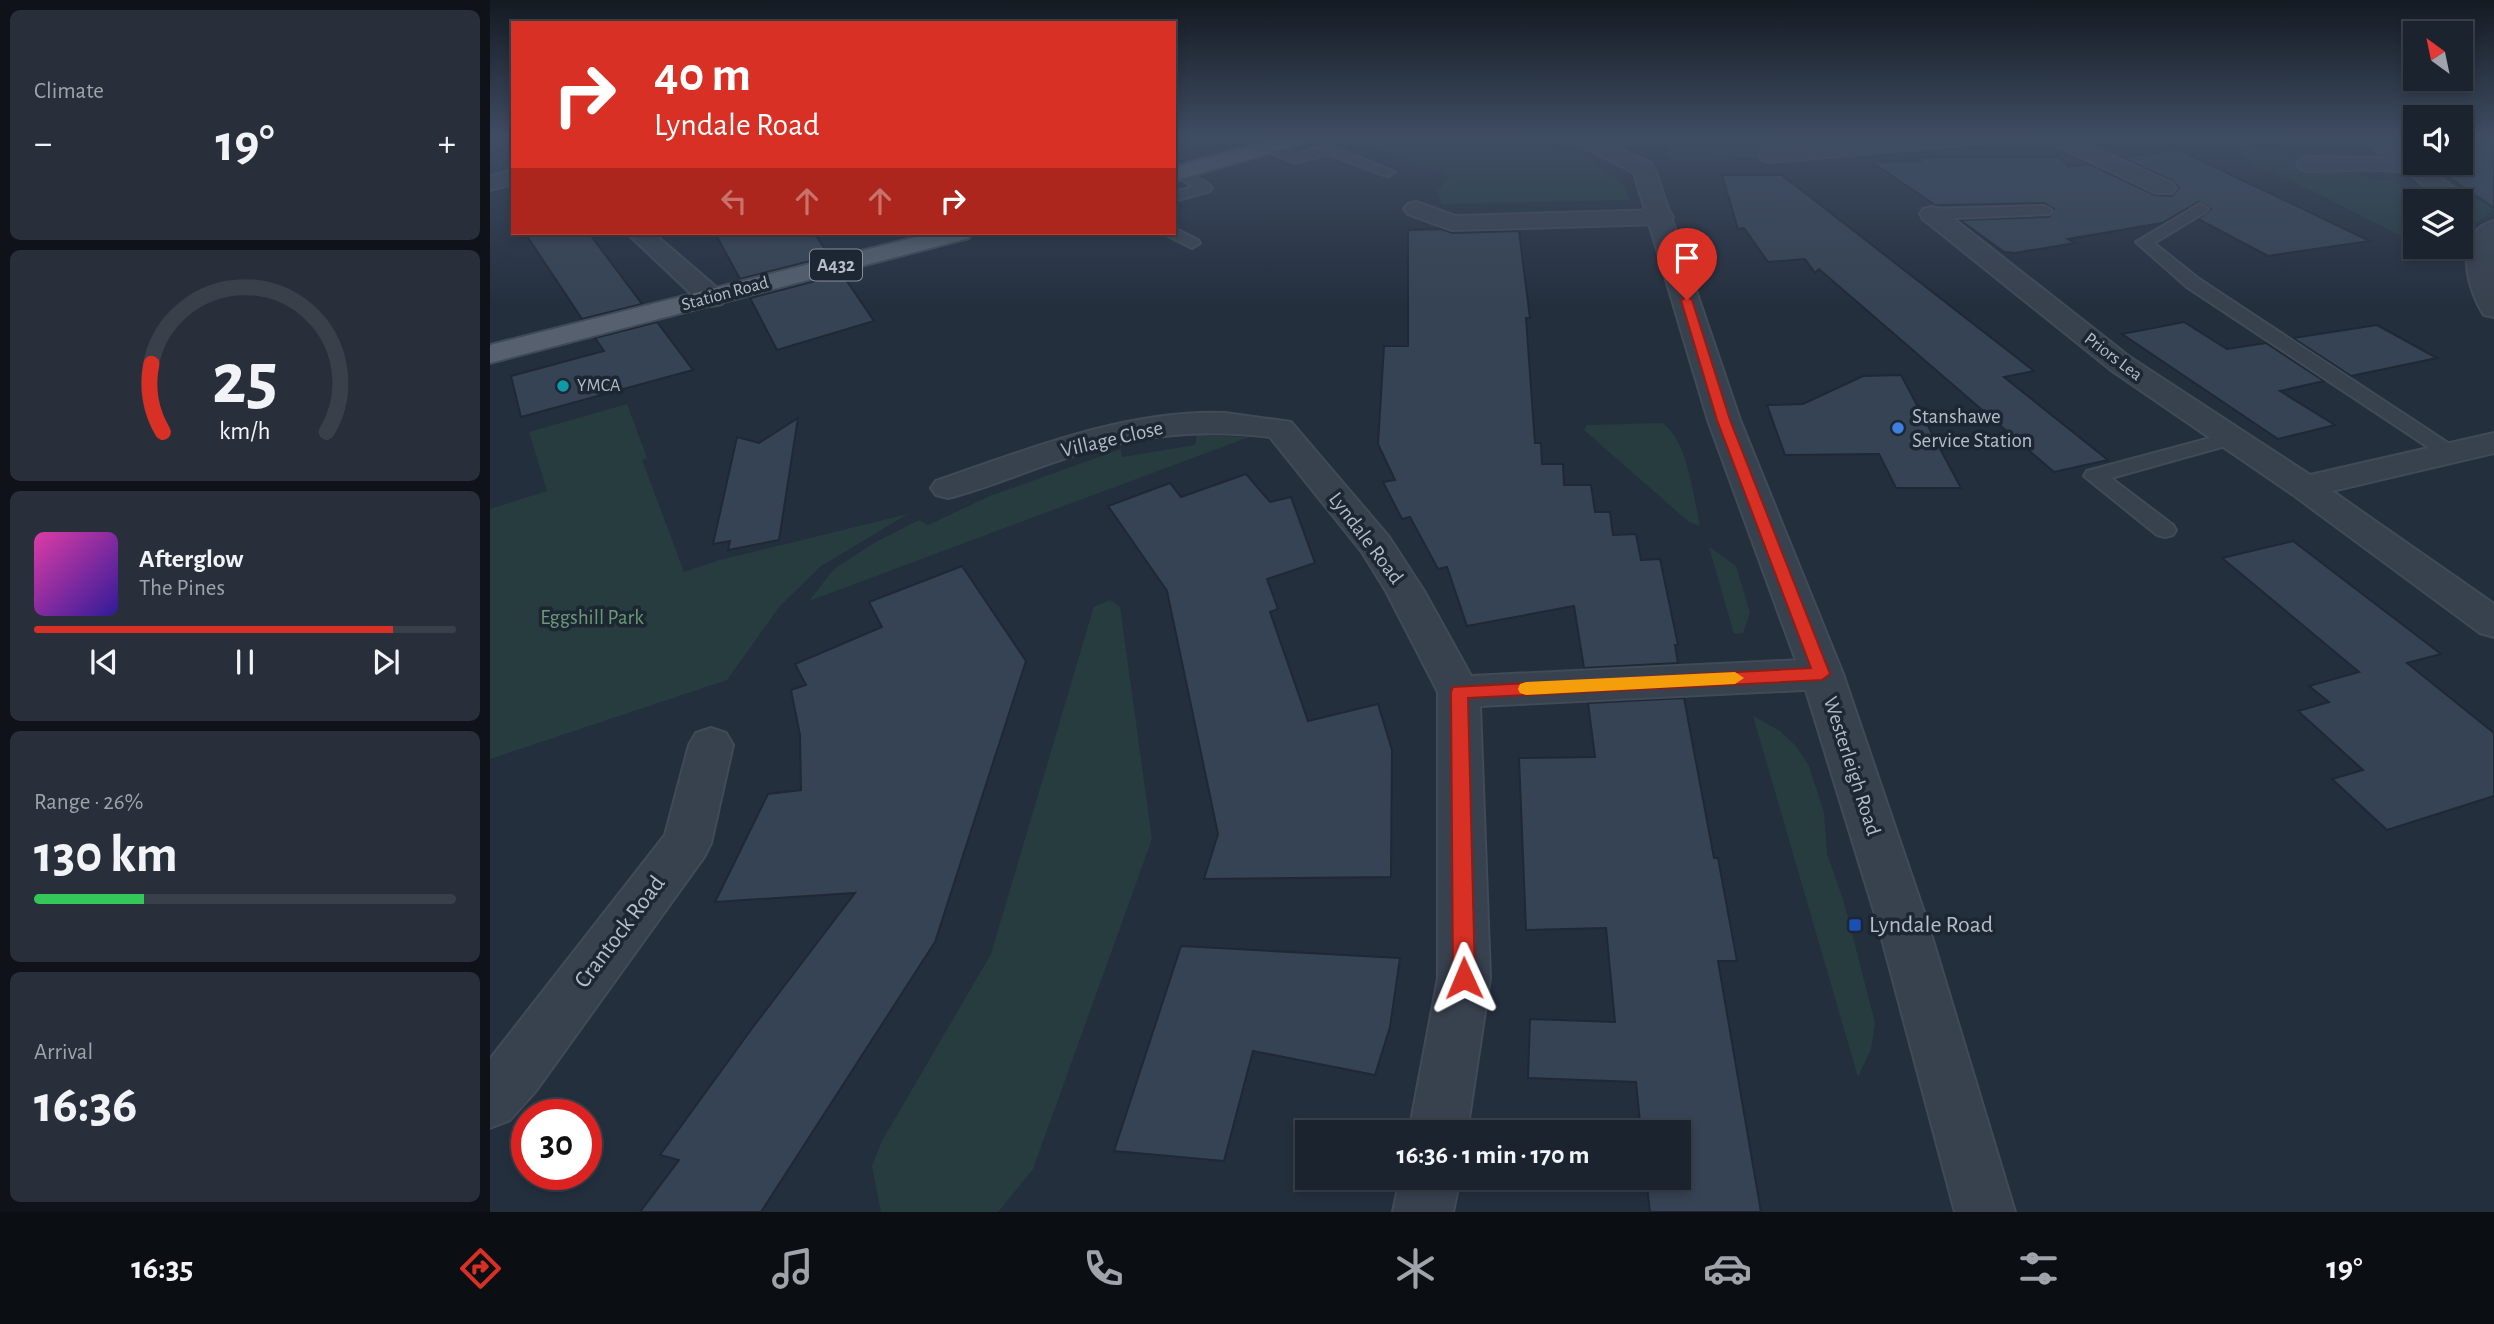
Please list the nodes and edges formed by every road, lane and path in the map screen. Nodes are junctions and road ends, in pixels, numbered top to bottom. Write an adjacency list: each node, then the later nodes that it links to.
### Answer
1 (1654, 193): 6 (street, Westerleigh Road)
2 (1416, 209): 6 (street)
3 (2200, 209): 18 (lane)
4 (2044, 211): 5 (lane)
5 (1933, 214): 16 (street, Priors Lea)
6 (1661, 217): 23 (street, Westerleigh Road)
7 (2494, 228): 13 (street)
8 (1176, 234): 11 (lane)
9 (641, 235): 12 (street)
10 (952, 235): 12 (main road, Station Road / A432)
11 (1192, 243)
12 (712, 298): 14 (main road, Station Road / A432)
13 (2494, 309)
14 (490, 354)
15 (1280, 429): 20 (street, Village Close); 24 (street, Lyndale Road)
16 (2229, 439): 19 (street, Priors Lea); 21 (lane)
17 (2494, 443): 18 (street)
18 (2451, 453): 19 (street)
19 (2304, 487): 22 (street, Priors Lea)
20 (948, 488)
21 (2165, 530)
22 (2494, 623)
23 (1822, 674): 24 (street); 30 (street, Westerleigh Road)
24 (1460, 692): 27 (street, Lyndale Road)
25 (711, 745): 26 (street, Crantock Road)
26 (490, 1100)
27 (1440, 1120)
28 (1428, 1190): 29 (street)
29 (1423, 1212)
30 (1985, 1212)

